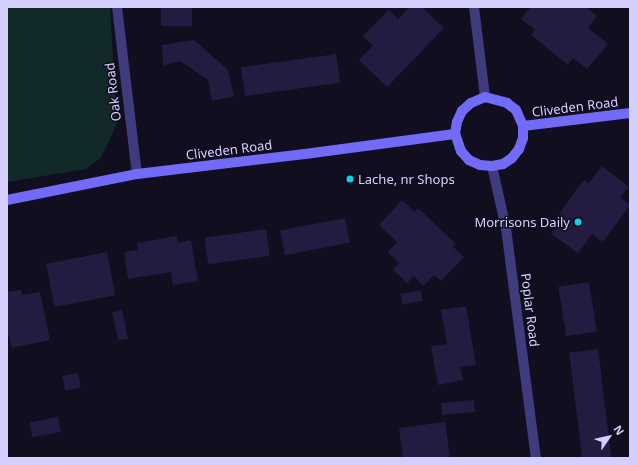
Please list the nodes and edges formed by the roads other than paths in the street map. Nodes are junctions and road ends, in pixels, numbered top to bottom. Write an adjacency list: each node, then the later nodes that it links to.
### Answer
1 (117, 7): 8 (street, Oak Road)
2 (474, 7): 3 (street)
3 (485, 97): 5 (street); 6 (street)
4 (630, 113): 5 (street, Cliveden Road)
5 (523, 126): 7 (street)
6 (455, 134): 7 (street); 8 (street, Cliveden Road)
7 (492, 166): 10 (street, Poplar Road)
8 (137, 174): 9 (street, Cliveden Road)
9 (7, 200)
10 (536, 458)

